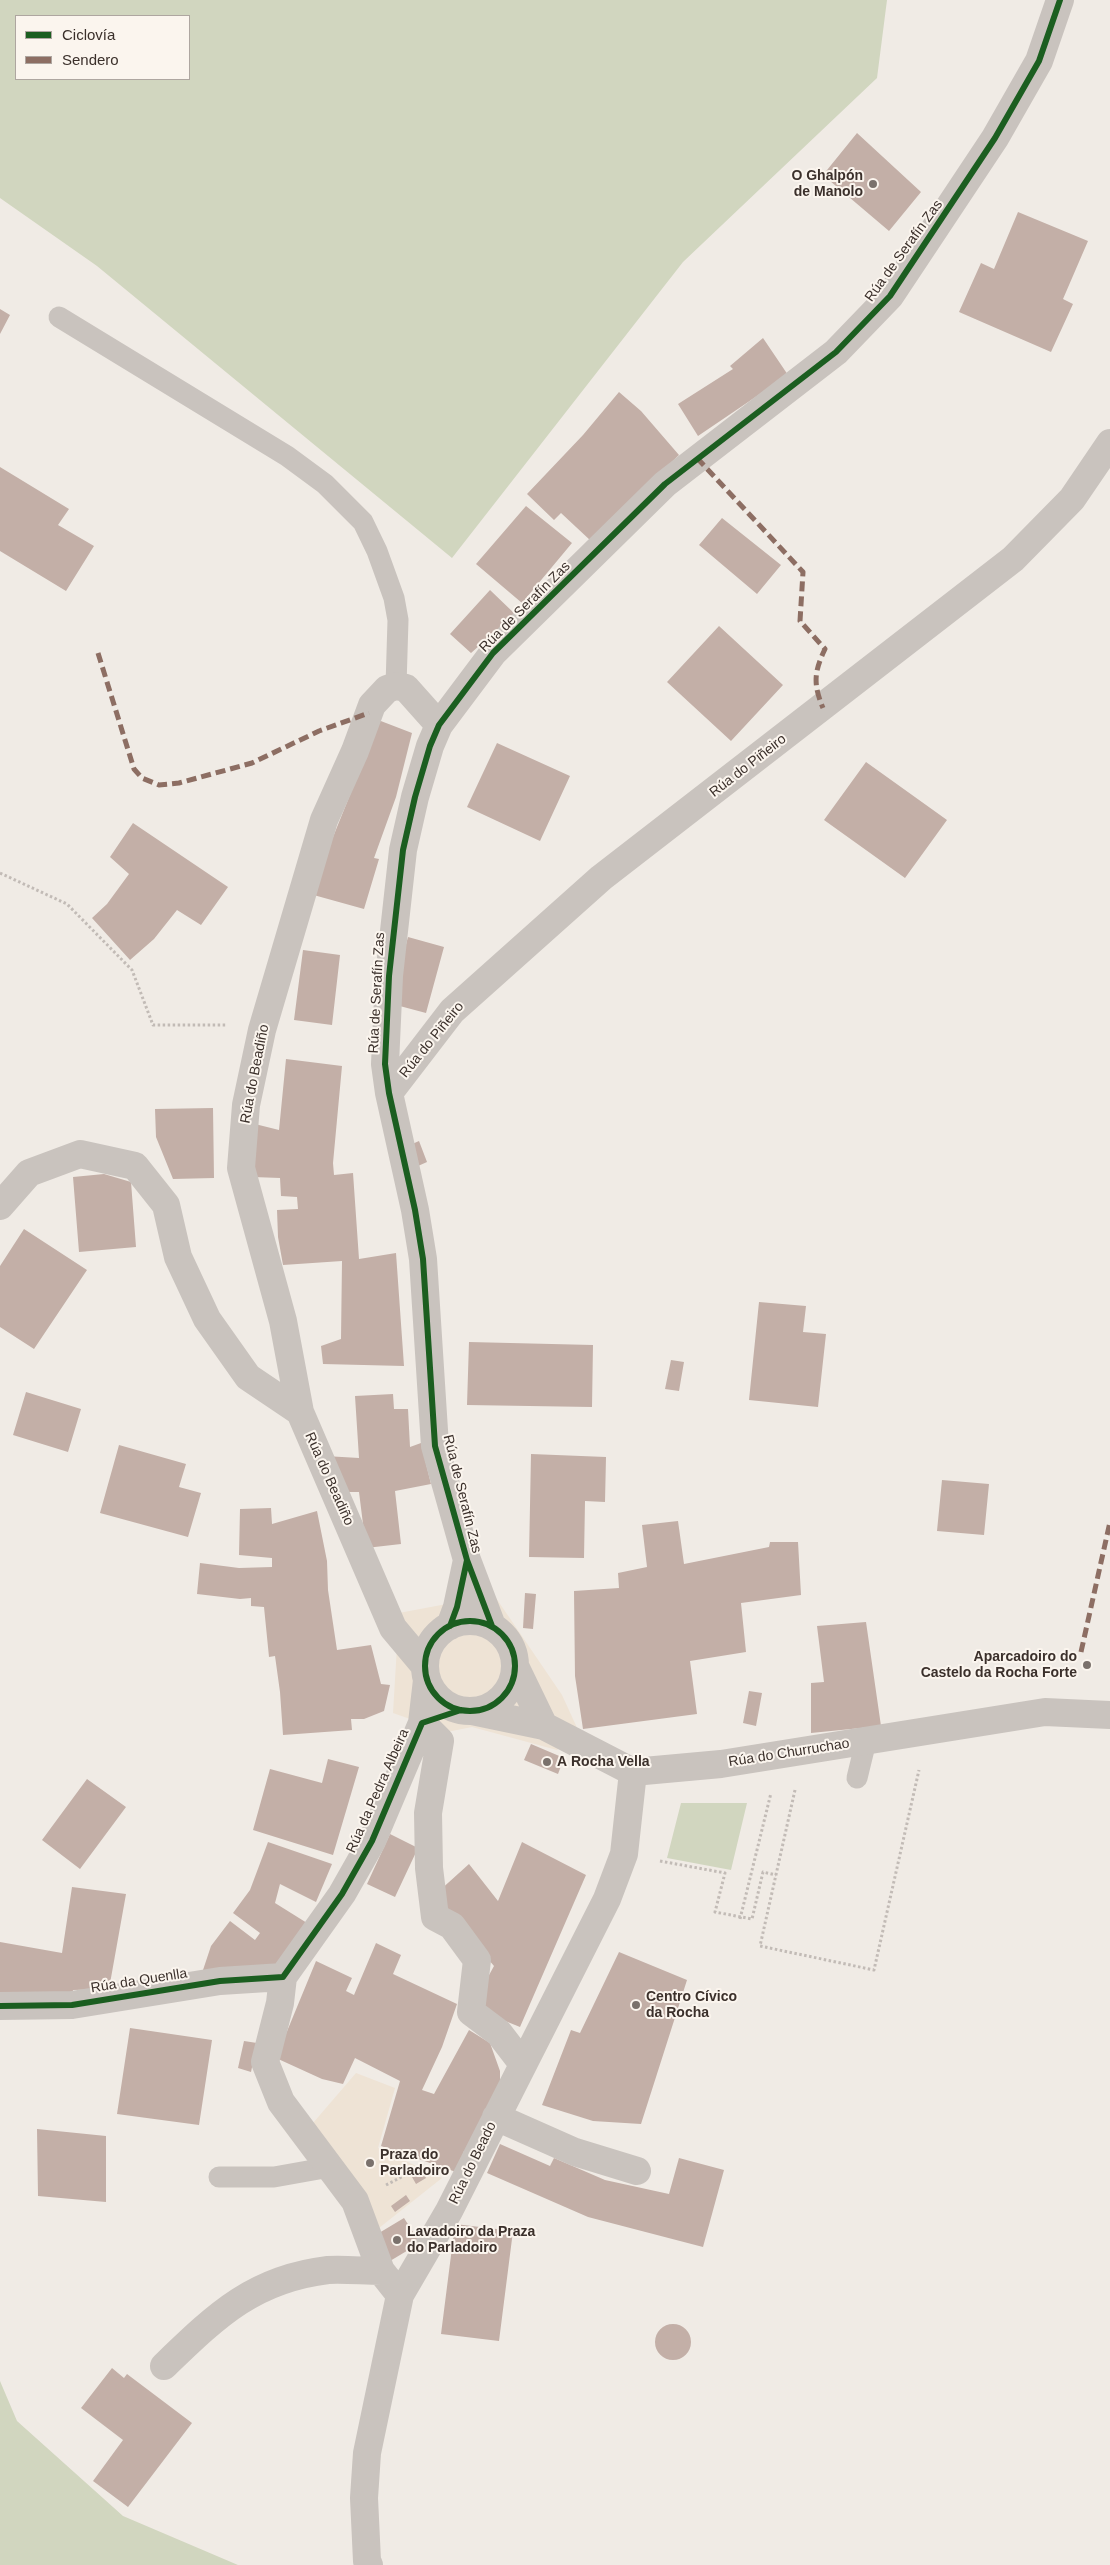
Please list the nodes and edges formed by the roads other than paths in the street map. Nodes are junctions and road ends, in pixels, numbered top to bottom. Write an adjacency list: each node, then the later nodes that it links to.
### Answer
1 (1060, 0): 5 (street, Rúa de Serafín Zas)
2 (59, 317): 4 (lane)
3 (1110, 443): 6 (street, Rúa do Piñeiro)
4 (396, 686): 5 (street); 8 (street, Rúa do Beadiño)
5 (439, 725): 6 (street, Rúa de Serafín Zas)
6 (389, 1093): 9 (street, Rúa de Serafín Zas)
7 (0, 1206): 8 (street)
8 (300, 1412): 11 (street, Rúa do Beadiño)
9 (467, 1560): 10 (street); 12 (street, Rúa de Serafín Zas)
10 (492, 1626): 12 (street); 13 (street)
11 (393, 1628): 12 (street); 14 (street, Rúa do Beadiño)
12 (445, 1629): 14 (street)
13 (515, 1666): 15 (street); 18 (street)
14 (426, 1673): 15 (street); 17 (street)
15 (466, 1710): 17 (street, Rúa da Pedra Albeira); 18 (street)
16 (1110, 1715): 19 (street, Rúa do Churruchao)
17 (422, 1723): 22 (street, Rúa da Pedra Albeira); 24 (street, Rúa da Pedra Albeira)
18 (544, 1726): 20 (street)
19 (866, 1741): 20 (street, Rúa do Churruchao); 21 (lane)
20 (633, 1772): 24 (street, Rúa do Beado)
21 (858, 1775)
22 (283, 1977): 23 (street, Rúa da Quenlla); 26 (street, Rúa da Pedra Albeira)
23 (0, 2006)
24 (522, 2063): 25 (street, Rúa do Beado)
25 (496, 2118): 27 (street); 30 (street, Rúa do Beado)
26 (330, 2167): 28 (lane); 29 (street)
27 (637, 2171)
28 (218, 2177)
29 (381, 2271): 30 (street); 31 (street)
30 (400, 2295): 32 (street, Rúa do Beado)
31 (164, 2366)
32 (369, 2565)

